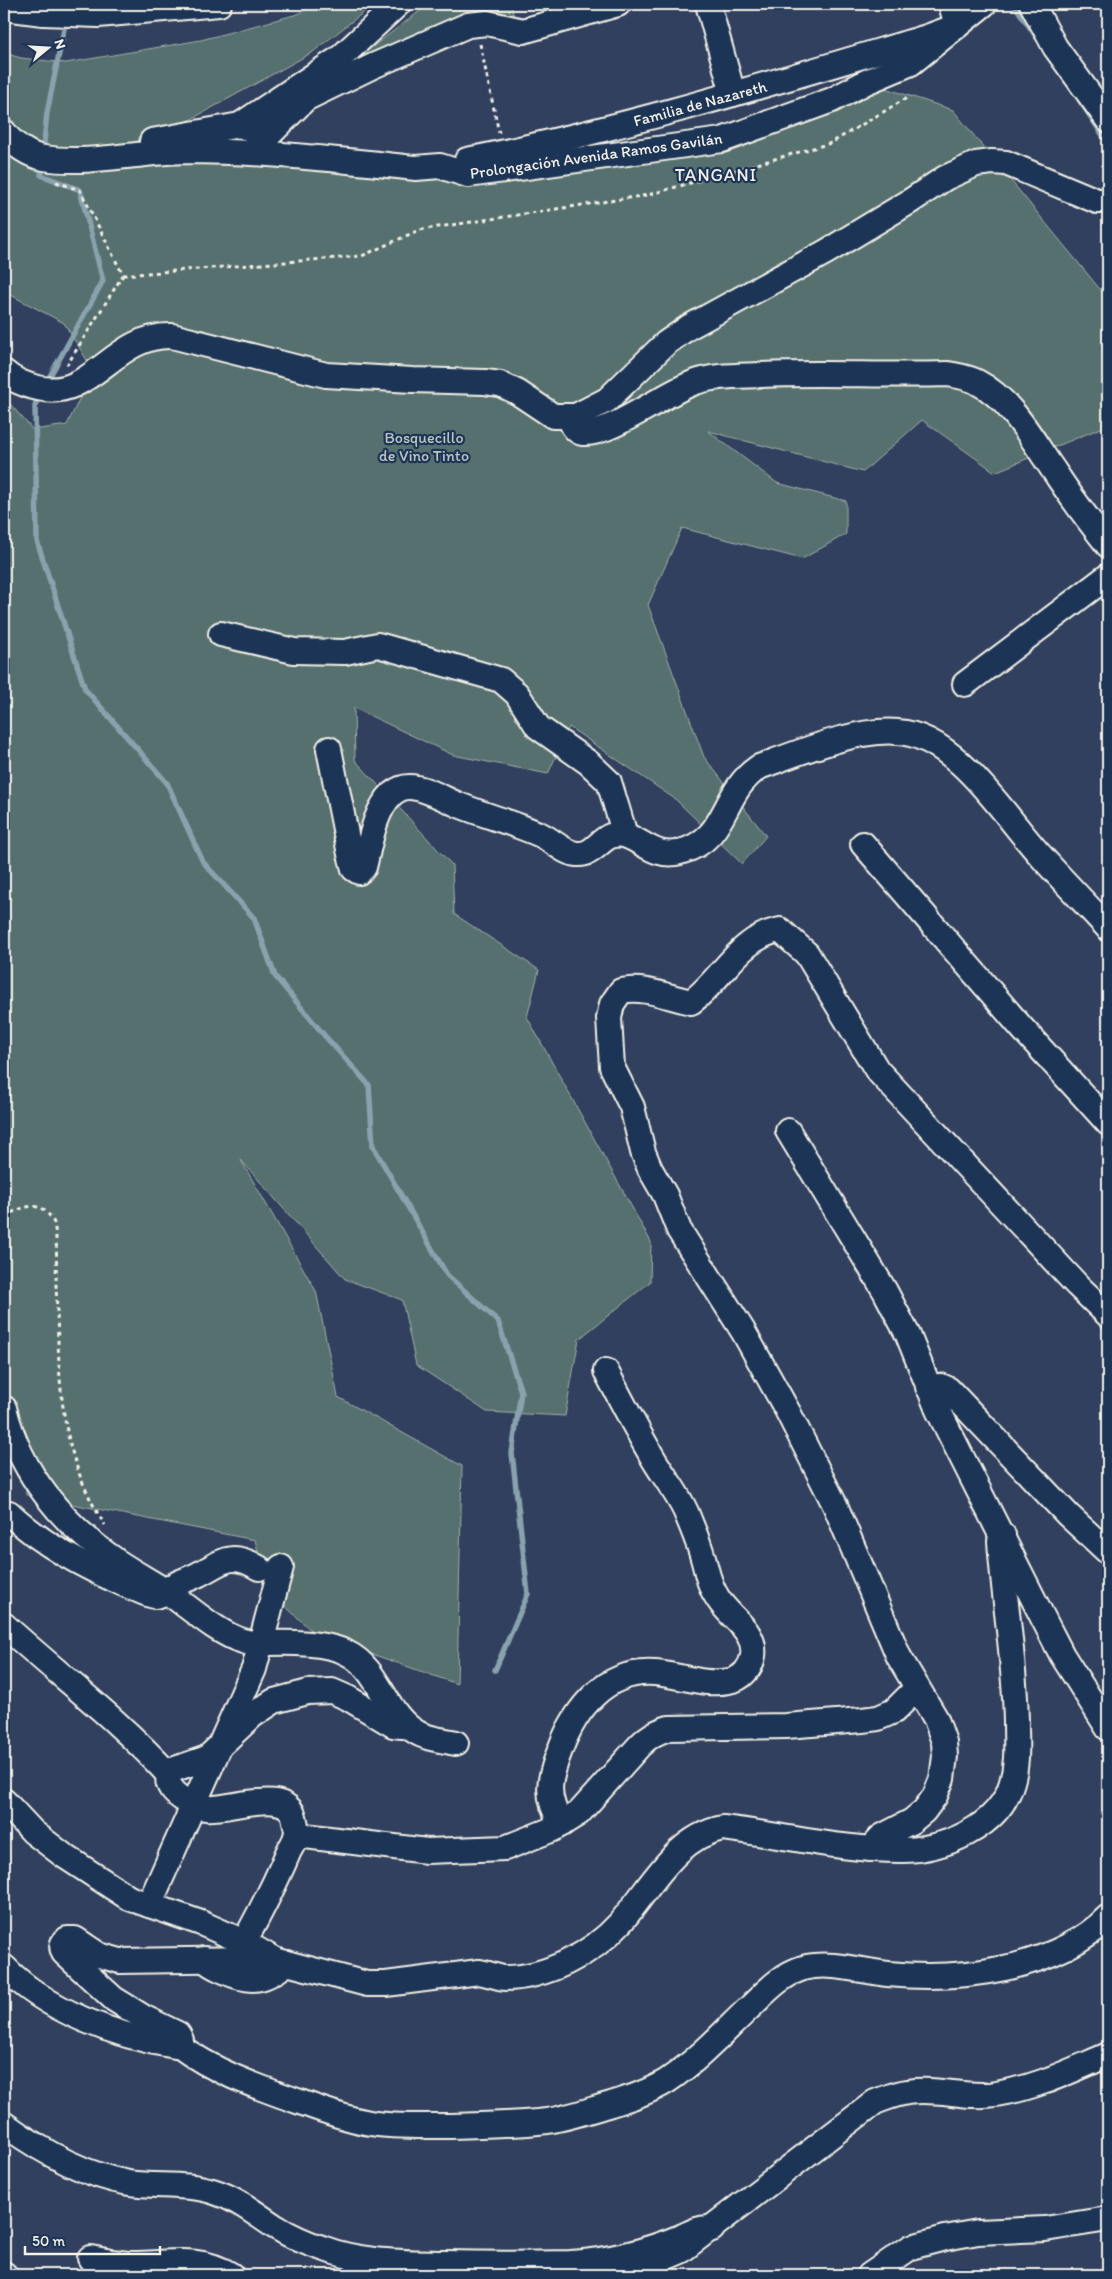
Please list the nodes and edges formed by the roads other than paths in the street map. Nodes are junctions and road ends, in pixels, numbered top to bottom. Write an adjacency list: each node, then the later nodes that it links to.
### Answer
1 (219, 4): 7 (street)
2 (398, 4): 11 (street)
3 (618, 4): 11 (street)
4 (708, 4): 9 (street)
5 (984, 4): 8 (street, Prolongación Avenida Ramos Gavilán)
6 (1032, 4): 10 (street)
7 (4, 8)
8 (954, 15): 9 (street, Familia de Nazareth); 14 (street, Prolongación Avenida Ramos Gavilán)
9 (733, 94): 14 (street, Familia de Nazareth)
10 (1108, 120)
11 (240, 125): 13 (street)
12 (4, 132): 13 (street, Prolongación Avenida Ramos Gavilán)
13 (67, 160): 14 (street, Prolongación Avenida Ramos Gavilán)
14 (440, 166)
15 (1108, 201): 17 (street)
16 (13, 378): 17 (street)
17 (569, 417): 18 (street)
18 (1108, 545)
19 (1108, 576): 21 (street)
20 (221, 634): 23 (street)
21 (965, 684)
22 (330, 749): 23 (street)
23 (625, 835): 25 (street)
24 (863, 844): 26 (street)
25 (1108, 928)
26 (1108, 1123)
27 (788, 1132): 30 (street)
28 (1108, 1315): 38 (street)
29 (606, 1371): 46 (street)
30 (928, 1387): 33 (street); 34 (street)
31 (4, 1408): 35 (street)
32 (9, 1513): 35 (street)
33 (1003, 1535): 40 (street); 48 (street)
34 (1108, 1552)
35 (166, 1592): 37 (street); 37 (street)
36 (4, 1625): 43 (street)
37 (261, 1644): 39 (street); 42 (street)
38 (917, 1688): 46 (street); 48 (street)
39 (406, 1725): 41 (street); 42 (street)
40 (1108, 1728)
41 (456, 1743)
42 (219, 1747): 43 (street); 45 (street)
43 (169, 1775): 45 (street)
44 (4, 1801): 49 (street)
45 (194, 1804): 47 (street); 49 (street)
46 (562, 1824): 47 (street)
47 (297, 1835): 51 (street)
48 (870, 1849): 52 (street)
49 (149, 1905): 51 (street)
50 (1108, 1917): 54 (street)
51 (244, 1942): 52 (street)
52 (276, 1959): 54 (street)
53 (4, 1967): 54 (street)
54 (178, 2045)
55 (1108, 2055): 58 (street)
56 (4, 2124): 60 (street)
57 (1108, 2218): 64 (street)
58 (712, 2229): 60 (street); 63 (street)
59 (90, 2258): 61 (street)
60 (420, 2262): 62 (street)
61 (232, 2275)
62 (397, 2275)
63 (625, 2275)
64 (870, 2275)

